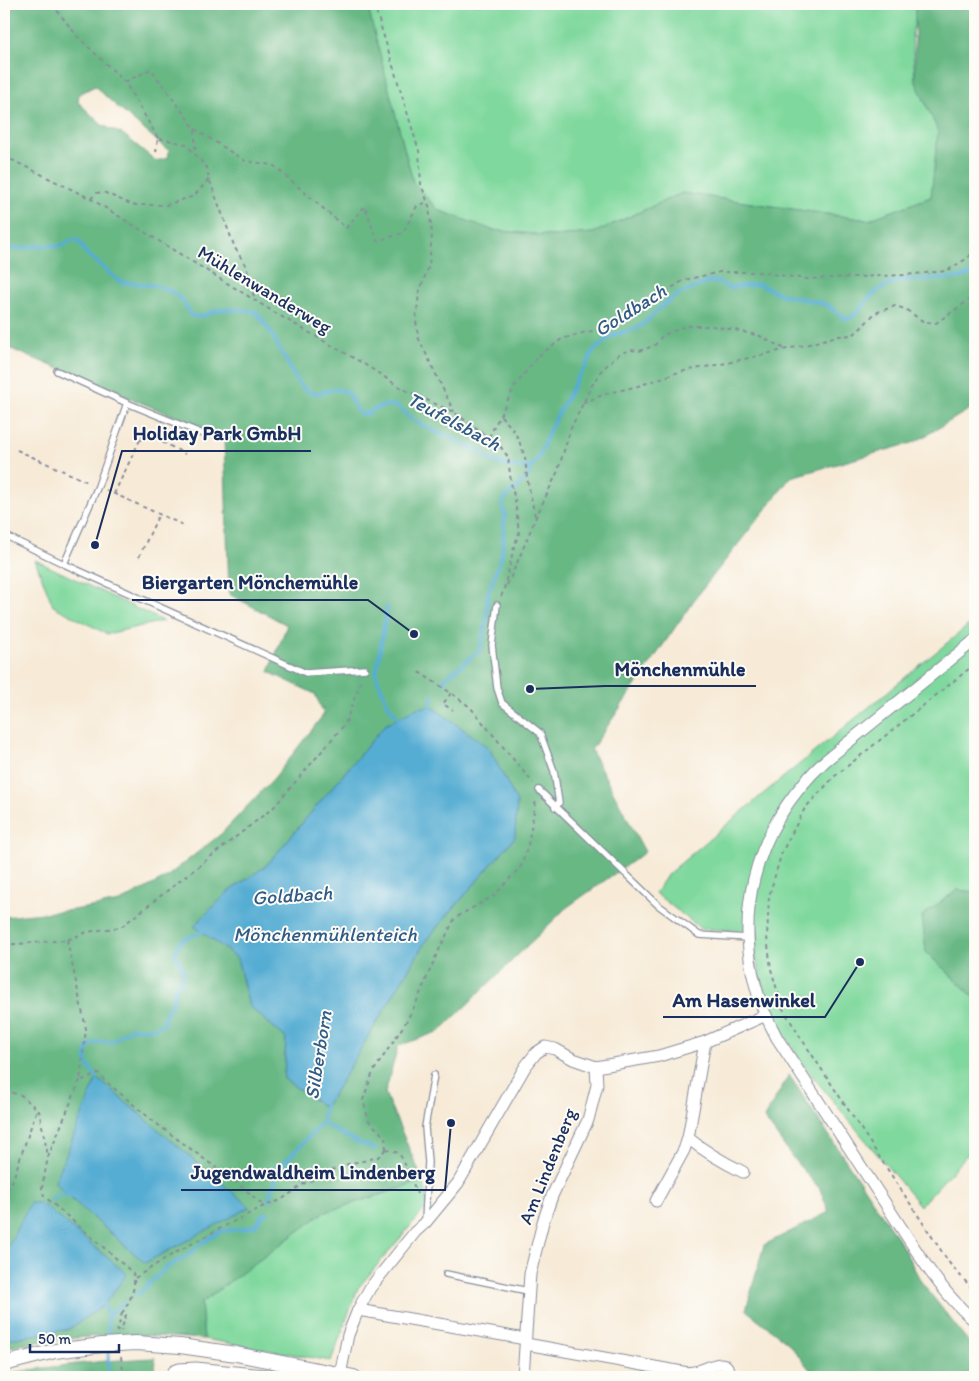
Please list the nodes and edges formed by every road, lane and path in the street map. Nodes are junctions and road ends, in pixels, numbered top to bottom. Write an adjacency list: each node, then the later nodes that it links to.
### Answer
1 (52, 4): 3 (path)
2 (374, 4): 11 (path)
3 (125, 82): 4 (path); 5 (path)
4 (195, 129): 8 (path); 11 (path)
5 (158, 138): 6 (path); 8 (path)
6 (156, 152)
7 (4, 156): 10 (path, Mühlenwanderweg)
8 (207, 168): 9 (path)
9 (209, 179): 10 (path); 14 (path)
10 (91, 199): 14 (path, Mühlenwanderweg)
11 (428, 202): 19 (path)
12 (975, 250): 20 (path)
13 (975, 296): 15 (path)
14 (255, 300): 19 (path, Mühlenwanderweg)
15 (784, 349): 18 (path); 18 (path)
16 (57, 371): 17 (lane)
17 (127, 403): 22 (lane); 27 (lane)
18 (583, 403): 30 (path)
19 (455, 413): 23 (path, Mühlenwanderweg)
20 (500, 416): 23 (path); 30 (path)
21 (148, 423): 24 (path)
22 (203, 434)
23 (489, 437): 30 (path, Mühlenwanderweg)
24 (140, 440): 26 (path); 28 (path)
25 (17, 450): 27 (path)
26 (185, 454)
27 (98, 486): 28 (path); 34 (lane)
28 (114, 494): 29 (path)
29 (159, 514): 31 (path); 33 (path)
30 (536, 517)
31 (183, 525)
32 (4, 535): 34 (lane)
33 (140, 557)
34 (64, 564): 38 (lane)
35 (498, 605): 43 (lane)
36 (975, 640): 44 (street)
37 (975, 664): 66 (path)
38 (365, 669): 45 (path)
39 (419, 672): 40 (path)
40 (451, 693): 41 (path); 42 (path)
41 (453, 710)
42 (539, 790): 43 (lane); 55 (path)
43 (555, 807): 44 (lane)
44 (748, 938): 47 (street)
45 (67, 940): 46 (path); 51 (path)
46 (4, 945)
47 (766, 1015): 48 (street); 68 (street)
48 (704, 1042): 49 (street); 54 (street)
49 (596, 1067): 62 (street); 65 (street, Am Lindenberg)
50 (434, 1075): 62 (lane)
51 (80, 1080): 56 (path); 61 (path)
52 (4, 1091): 53 (path)
53 (36, 1109): 56 (path); 58 (path)
54 (688, 1138): 57 (street); 60 (street)
55 (386, 1149): 59 (path); 61 (path)
56 (48, 1157): 64 (path)
57 (742, 1172)
58 (4, 1197)
59 (418, 1197)
60 (656, 1200)
61 (264, 1206): 64 (path)
62 (425, 1223): 67 (street)
63 (446, 1274): 65 (lane)
64 (135, 1278): 69 (path)
65 (528, 1291): 70 (street, Am Lindenberg)
66 (975, 1292)
67 (358, 1310): 70 (street); 74 (street)
68 (975, 1321)
69 (113, 1342): 71 (street); 73 (street); 75 (path)
70 (525, 1342): 72 (street); 79 (street, Am Lindenberg)
71 (4, 1364)
72 (688, 1373): 80 (street); 81 (street)
73 (314, 1374): 74 (street)
74 (335, 1374): 78 (street)
75 (124, 1377)
76 (170, 1377): 77 (street)
77 (286, 1377)
78 (354, 1377)
79 (523, 1377)
80 (700, 1377)
81 (728, 1377)

